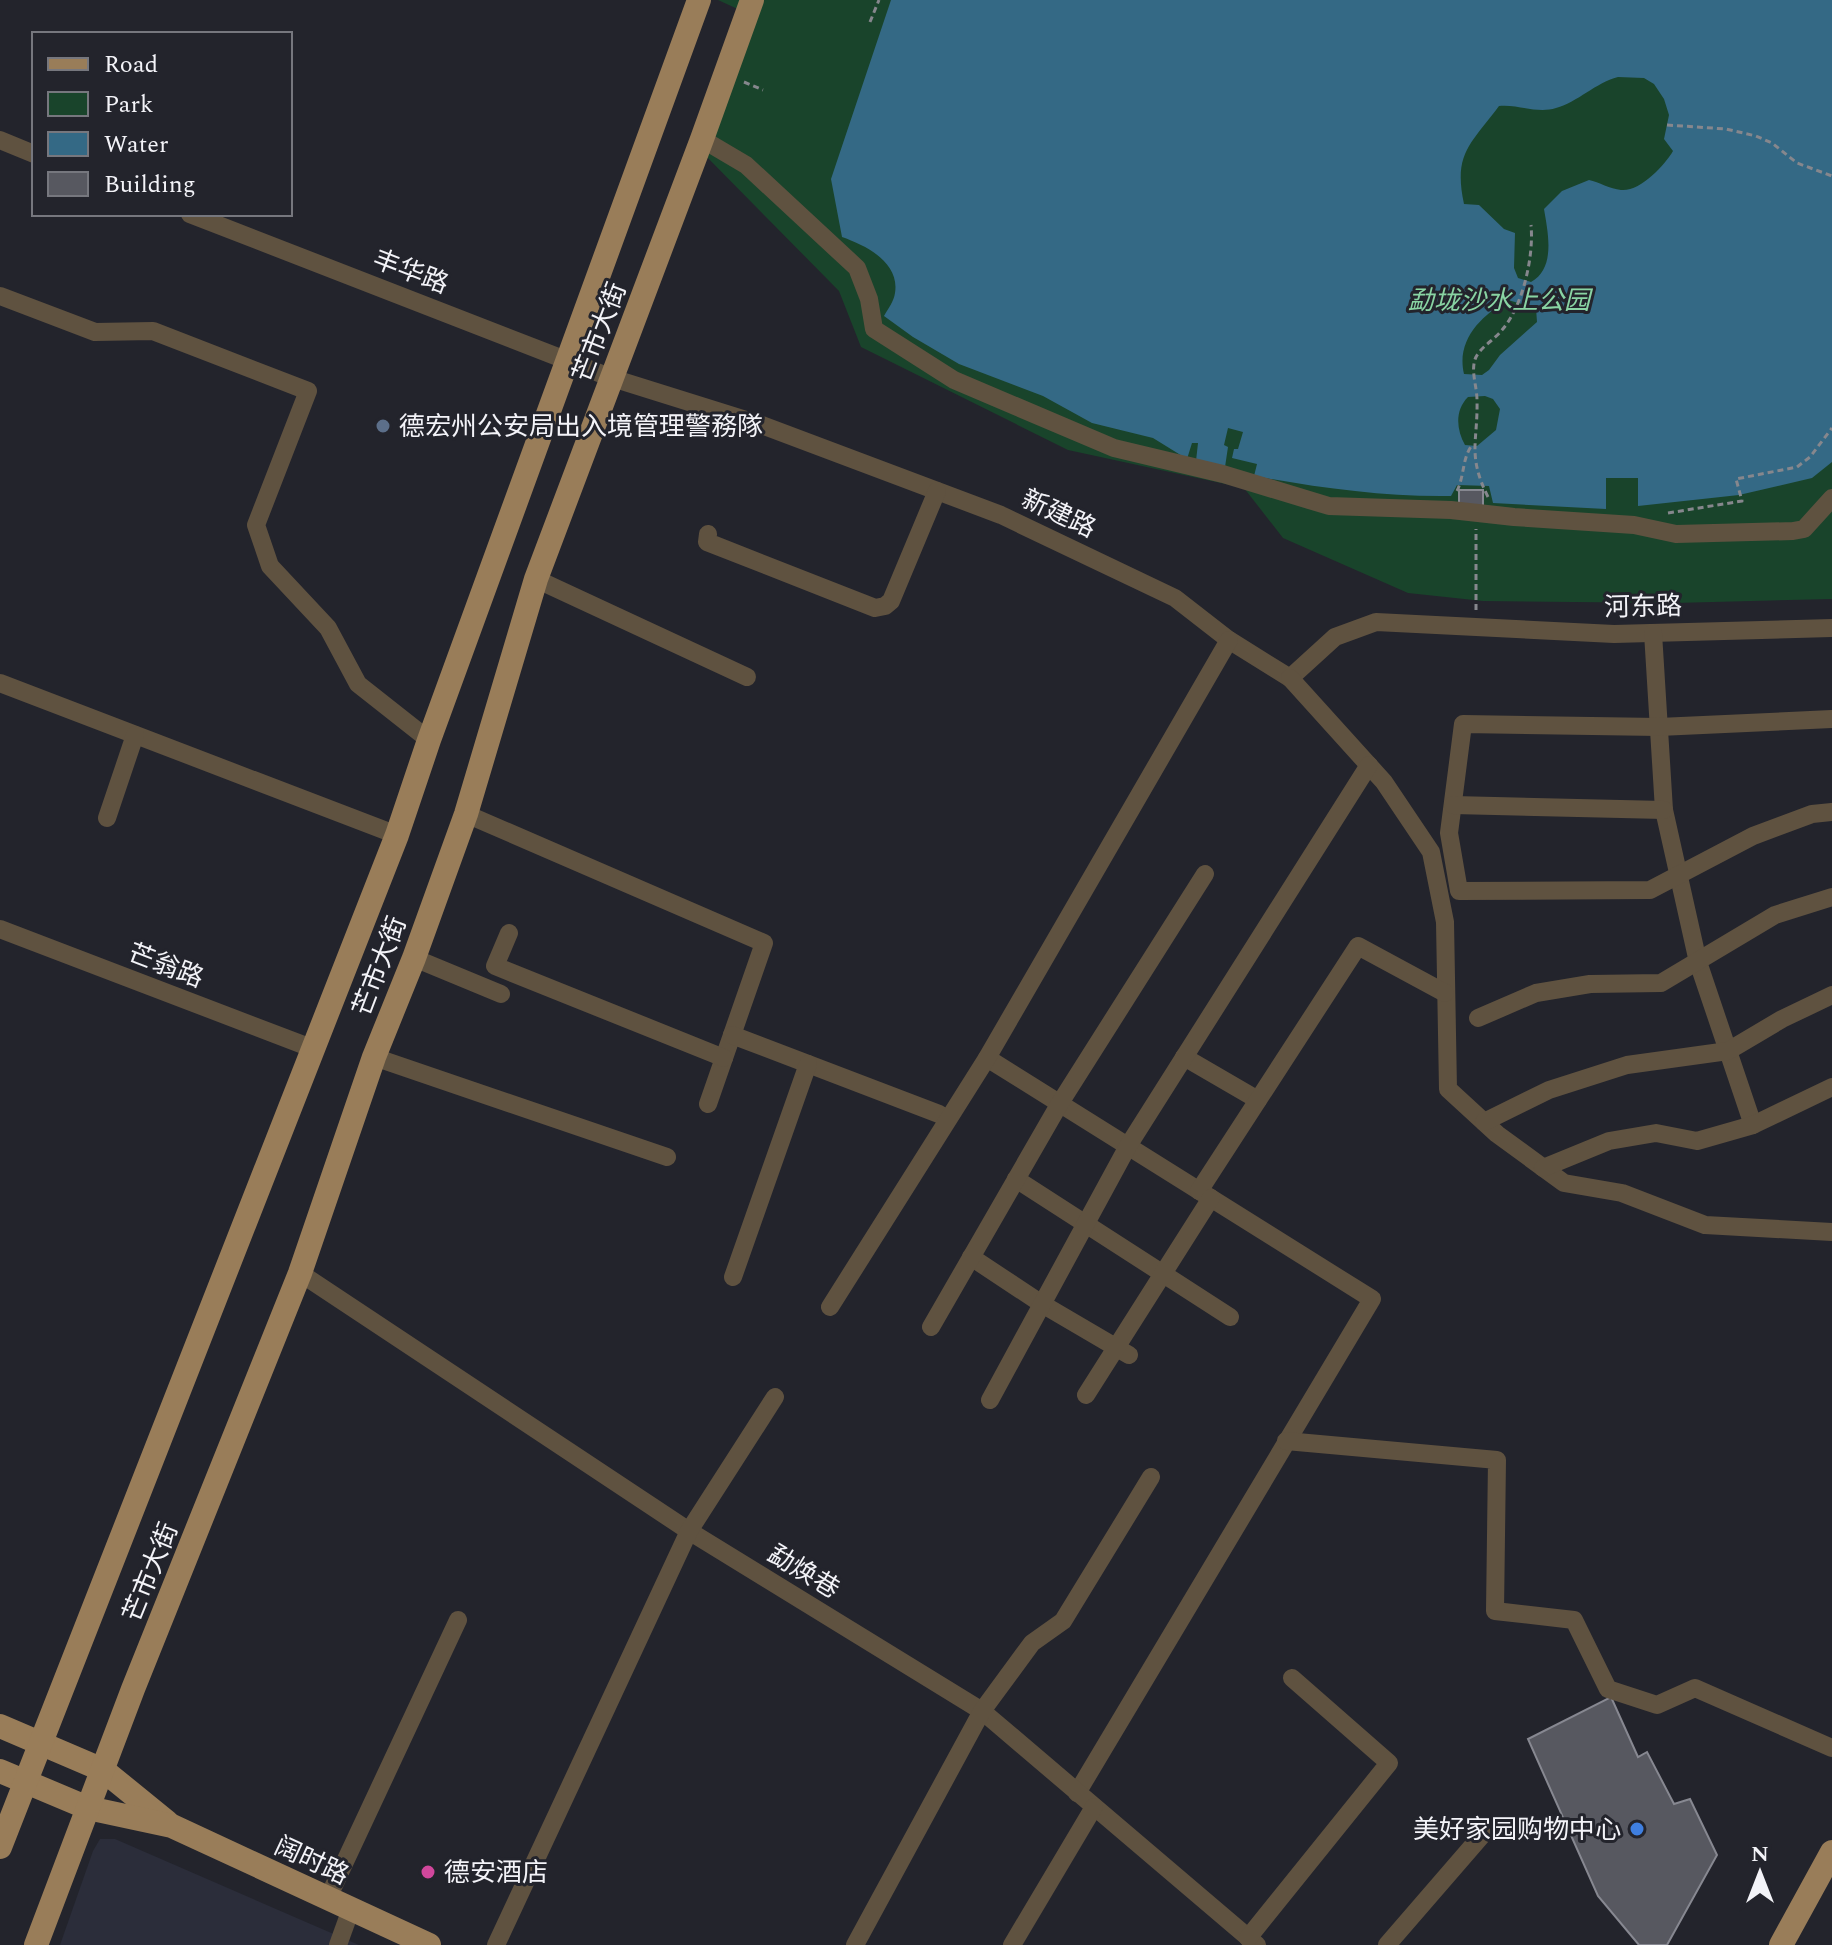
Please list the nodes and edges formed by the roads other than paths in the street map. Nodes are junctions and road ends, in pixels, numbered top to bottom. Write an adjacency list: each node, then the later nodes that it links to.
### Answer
1 (699, 0): 8 (main road, 芒市大街)
2 (752, 0): 3 (main road, 芒市大街)
3 (702, 139): 9 (main road, 芒市大街); 11 (street)
4 (0, 140): 5 (street)
5 (32, 153)
6 (195, 216): 8 (street, 丰华路)
7 (0, 296): 23 (street)
8 (568, 360): 9 (street, 丰华路); 23 (main road, 芒市大街)
9 (612, 378): 10 (street, 新建路); 13 (main road, 芒市大街)
10 (937, 491): 12 (street); 16 (street, 新建路)
11 (1832, 498)
12 (708, 534)
13 (536, 579): 17 (street); 28 (main road, 芒市大街)
14 (1832, 628): 15 (street, 河东路)
15 (1653, 633): 18 (street, 河东路); 21 (street)
16 (1229, 640): 18 (street, 新建路); 48 (street)
17 (747, 677)
18 (1290, 678): 24 (street, 新建路)
19 (0, 683): 22 (street)
20 (1832, 719): 21 (street)
21 (1659, 727): 25 (street); 26 (street)
22 (135, 735): 29 (street); 30 (street)
23 (429, 740): 30 (main road, 芒市大街)
24 (1369, 765): 38 (street, 新建路); 46 (street)
25 (1453, 805): 26 (street); 32 (street)
26 (1664, 810): 32 (street)
27 (1832, 812): 32 (street)
28 (466, 814): 36 (main road, 芒市大街); 42 (street)
29 (107, 818)
30 (397, 835): 43 (main road, 芒市大街)
31 (1205, 874): 52 (street)
32 (1678, 876): 37 (street)
33 (1832, 897): 37 (street)
34 (0, 929): 43 (street, 芒翁路)
35 (509, 933): 47 (street)
36 (414, 958): 39 (street); 45 (main road, 芒市大街)
37 (1698, 962): 41 (street); 44 (street)
38 (1445, 993): 51 (street); 55 (street, 新建路)
39 (501, 994)
40 (1832, 995): 44 (street)
41 (1478, 1018)
42 (732, 1035): 47 (street); 49 (street)
43 (314, 1049): 83 (main road, 芒市大街)
44 (1728, 1051): 55 (street); 56 (street)
45 (374, 1057): 58 (street); 65 (main road, 芒市大街)
46 (1184, 1057): 51 (street); 57 (street)
47 (724, 1058): 53 (street)
48 (987, 1058): 52 (street); 69 (street)
49 (808, 1064): 54 (street); 67 (street)
50 (1832, 1087): 56 (street)
51 (1258, 1100): 61 (street)
52 (1060, 1103): 57 (street); 60 (street)
53 (708, 1104)
54 (939, 1114)
55 (1484, 1122): 59 (street, 新建路)
56 (1753, 1125): 59 (street)
57 (1128, 1146): 61 (street); 62 (street)
58 (667, 1157)
59 (1543, 1168): 63 (street, 新建路)
60 (1016, 1179): 62 (street); 64 (street)
61 (1205, 1194): 66 (street); 76 (street)
62 (1085, 1225): 66 (street); 68 (street)
63 (1832, 1232)
64 (971, 1257): 68 (street); 71 (street)
65 (300, 1273): 78 (street, 勐焕巷); 85 (main road, 芒市大街)
66 (1161, 1273): 70 (street); 72 (street)
67 (733, 1277)
68 (1042, 1304): 72 (street); 75 (street)
69 (830, 1307)
70 (1230, 1317)
71 (931, 1327)
72 (1122, 1351): 73 (street)
73 (1086, 1395)
74 (775, 1397): 78 (street)
75 (990, 1400)
76 (1286, 1441): 84 (street); 88 (street)
77 (1151, 1477): 81 (street)
78 (689, 1531): 81 (street, 勐焕巷); 101 (street)
79 (458, 1620): 95 (street)
80 (1292, 1678): 97 (street)
81 (982, 1711): 88 (street, 勐焕巷); 102 (street)
82 (0, 1726): 83 (main road)
83 (41, 1743): 85 (main road); 87 (main road, 芒市大街)
84 (1832, 1748)
85 (103, 1770): 90 (main road, 芒市大街); 91 (main road)
86 (0, 1771): 87 (main road)
87 (26, 1782): 90 (main road); 93 (main road, 芒市大街)
88 (1077, 1793): 89 (street, 勐焕巷)
89 (1094, 1807): 97 (street, 勐焕巷); 103 (street)
90 (88, 1808): 91 (main road); 98 (main road, 芒市大街)
91 (172, 1826): 95 (main road, 阔时路)
92 (1483, 1834): 104 (street)
93 (0, 1847)
94 (1832, 1852): 105 (main road)
95 (328, 1898): 96 (main road, 阔时路)
96 (351, 1909): 99 (street); 100 (main road, 阔时路)
97 (1252, 1941)
98 (36, 1945)
99 (338, 1945)
100 (429, 1945)
101 (496, 1945)
102 (855, 1945)
103 (1012, 1945)
104 (1387, 1945)
105 (1781, 1945)

